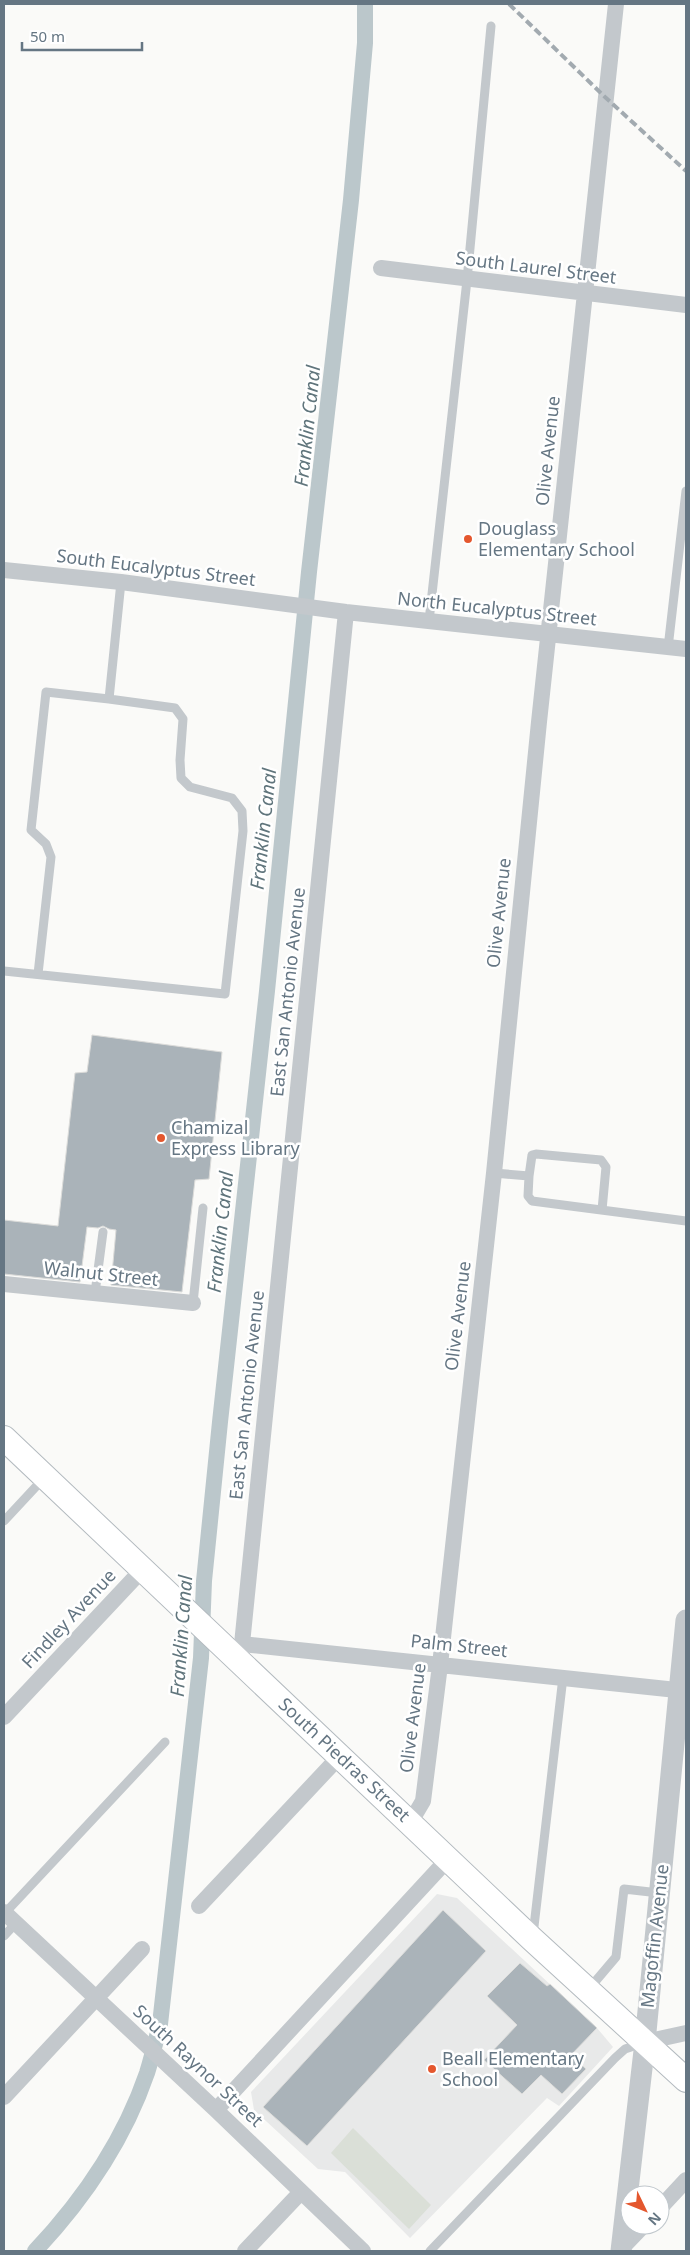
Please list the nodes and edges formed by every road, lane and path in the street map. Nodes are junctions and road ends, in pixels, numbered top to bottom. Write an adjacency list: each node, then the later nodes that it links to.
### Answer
1 (616, 4): 5 (street, Olive Avenue)
2 (491, 26): 4 (lane)
3 (381, 268): 4 (street, South Laurel Street)
4 (468, 280): 5 (street, South Laurel Street); 12 (lane)
5 (584, 294): 6 (street, South Laurel Street); 13 (street, Olive Avenue)
6 (686, 305)
7 (686, 491): 14 (lane)
8 (4, 570): 9 (street, South Eucalyptus Street)
9 (121, 582): 10 (street, South Eucalyptus Street); 16 (lane)
10 (304, 607): 11 (street, North Eucalyptus Street)
11 (346, 612): 12 (street, North Eucalyptus Street); 33 (street, East San Antonio Avenue)
12 (429, 621): 13 (street, North Eucalyptus Street)
13 (549, 634): 14 (street, North Eucalyptus Street); 19 (street, Olive Avenue)
14 (668, 648): 15 (street, North Eucalyptus Street)
15 (686, 650)
16 (109, 699): 18 (lane); 18 (lane)
17 (4, 971): 18 (lane)
18 (38, 974)
19 (494, 1172): 20 (lane); 34 (street, Olive Avenue)
20 (529, 1176): 22 (lane); 22 (lane)
21 (203, 1208): 27 (lane)
22 (602, 1210): 23 (lane)
23 (686, 1221)
24 (103, 1232): 26 (lane)
25 (4, 1284): 26 (street, Walnut Street)
26 (95, 1293): 27 (street, Walnut Street)
27 (193, 1303)
28 (4, 1438): 29 (main road, South Piedras Street)
29 (45, 1478): 30 (lane); 31 (main road, South Piedras Street)
30 (4, 1521)
31 (142, 1570): 33 (main road, South Piedras Street); 37 (street, Findley Avenue)
32 (686, 1620): 36 (street, Magoffin Avenue)
33 (230, 1646): 34 (street, Palm Street); 39 (main road, South Piedras Street)
34 (440, 1665): 35 (street, Palm Street); 40 (street, Olive Avenue)
35 (563, 1677): 36 (street, Palm Street); 46 (lane)
36 (682, 1690): 42 (street, Magoffin Avenue)
37 (4, 1717)
38 (165, 1742): 44 (lane)
39 (339, 1756): 40 (main road, South Piedras Street); 43 (street)
40 (410, 1823): 41 (main road, South Piedras Street)
41 (448, 1859): 46 (main road, South Piedras Street); 54 (street)
42 (659, 1893): 48 (lane); 51 (street, Magoffin Avenue)
43 (198, 1906)
44 (8, 1916): 45 (lane); 49 (street, South Raynor Street)
45 (4, 1936)
46 (532, 1938): 48 (main road, South Piedras Street)
47 (142, 1950): 49 (street)
48 (588, 1990): 51 (main road, South Piedras Street)
49 (96, 1999): 53 (street); 54 (street, South Raynor Street)
50 (686, 2033): 51 (street)
51 (645, 2042): 52 (main road, South Piedras Street); 59 (street, Magoffin Avenue); 62 (lane)
52 (686, 2080)
53 (4, 2097)
54 (216, 2110): 56 (street, South Raynor Street)
55 (686, 2180): 57 (street)
56 (301, 2192): 60 (street); 61 (street, South Raynor Street)
57 (670, 2197)
58 (635, 2235): 59 (street)
59 (621, 2250)
60 (245, 2251)
61 (363, 2251)
62 (430, 2251)

